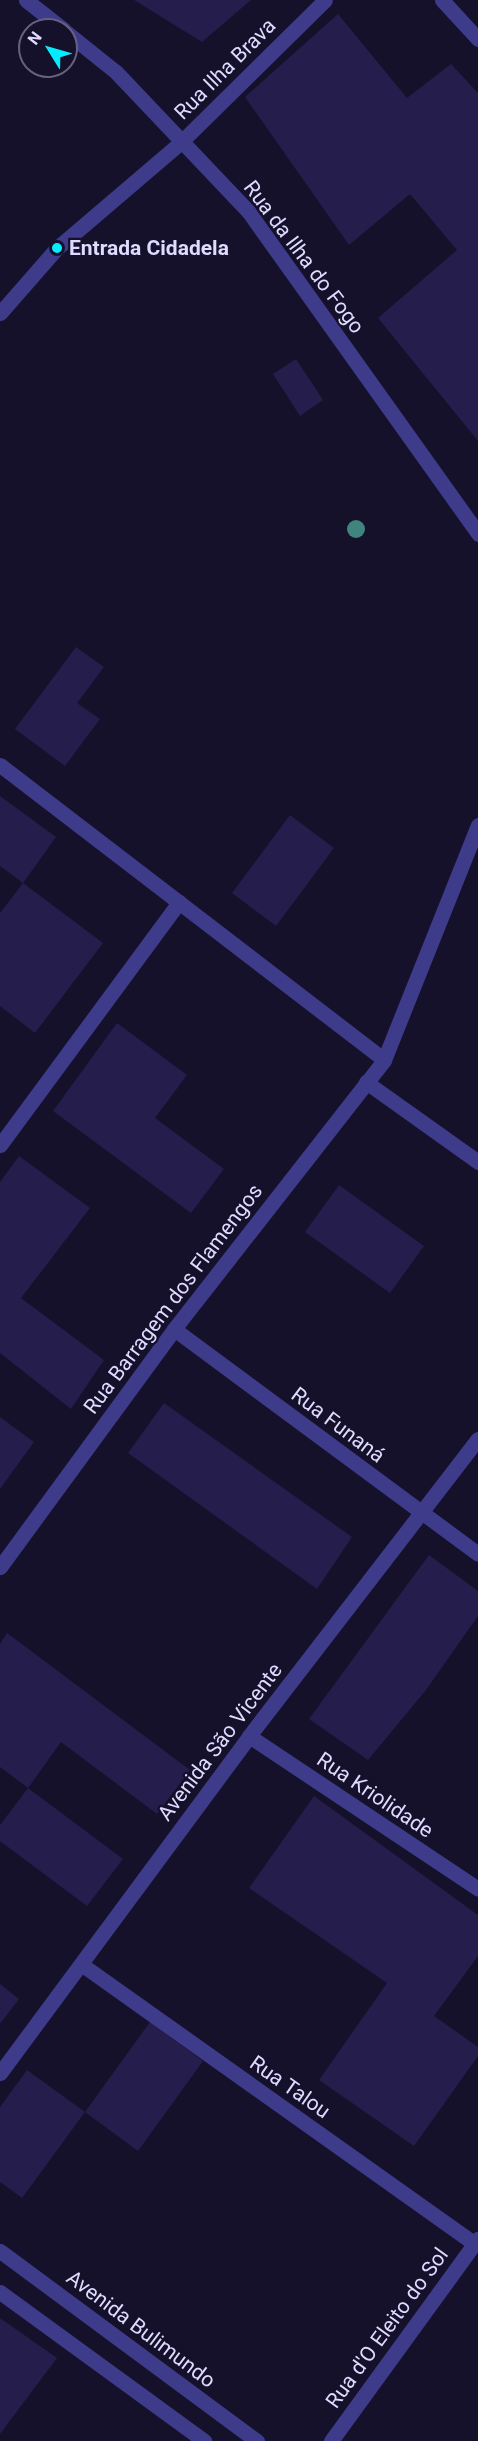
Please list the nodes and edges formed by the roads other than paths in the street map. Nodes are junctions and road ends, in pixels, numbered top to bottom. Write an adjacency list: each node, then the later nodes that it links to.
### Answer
1 (26, 0): 4 (street, Rua da Ilha do Fogo)
2 (325, 0): 7 (street, Rua Ilha Brava)
3 (442, 0): 5 (street)
4 (49, 18)
5 (478, 39)
6 (78, 41): 7 (street, Rua da Ilha do Fogo)
7 (181, 142): 8 (street, Rua Ilha Brava); 9 (street, Rua da Ilha do Fogo)
8 (0, 313)
9 (478, 534)
10 (0, 765): 12 (street)
11 (478, 825): 13 (street, Rua Barragem dos Flamengos)
12 (179, 902): 13 (street); 15 (street)
13 (384, 1060): 14 (street, Rua Barragem dos Flamengos)
14 (366, 1082): 16 (street); 17 (street, Rua Barragem dos Flamengos)
15 (0, 1145)
16 (478, 1162)
17 (174, 1329): 19 (street, Rua Funaná); 21 (street, Rua Barragem dos Flamengos)
18 (478, 1439): 19 (street, Avenida São Vicente)
19 (422, 1513): 20 (street, Rua Funaná); 22 (street, Avenida São Vicente)
20 (478, 1554)
21 (0, 1567)
22 (249, 1736): 23 (street, Rua Kriolidade); 24 (street, Avenida São Vicente)
23 (478, 1889)
24 (81, 1964): 25 (street, Avenida São Vicente); 26 (street, Rua Talou)
25 (0, 2073)
26 (476, 2241): 31 (street, Rua d'O Eleito do Sol)
27 (0, 2251): 30 (street, Avenida Bulimundo)
28 (0, 2292): 29 (street)
29 (204, 2441)
30 (257, 2441)
31 (331, 2441)

